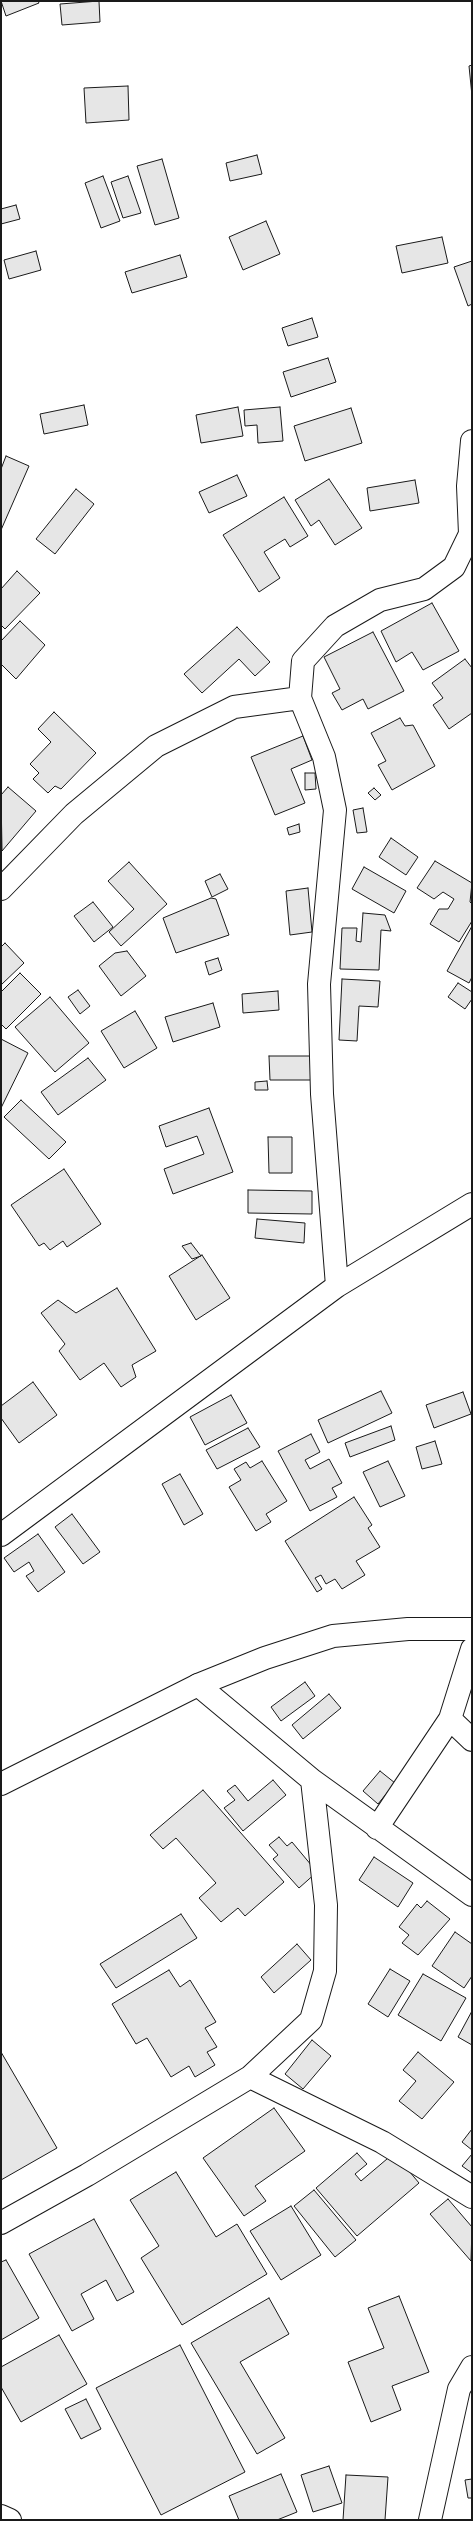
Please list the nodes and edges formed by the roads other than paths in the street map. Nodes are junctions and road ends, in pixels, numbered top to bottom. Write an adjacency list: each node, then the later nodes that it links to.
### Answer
1 (472, 441): 2 (street)
2 (300, 698): 3 (street); 5 (street)
3 (1, 890)
4 (472, 1204): 5 (street)
5 (337, 1286): 6 (street)
6 (1, 1535)
7 (472, 1629): 9 (street)
8 (472, 1649): 10 (street)
9 (198, 1685): 12 (street); 13 (street)
10 (450, 1719): 11 (street); 14 (street)
11 (472, 1740)
12 (312, 1780): 14 (street); 16 (street)
13 (1, 1784)
14 (377, 1828): 15 (street)
15 (472, 1895)
16 (250, 2077): 17 (street); 18 (street)
17 (472, 2196)
18 (1, 2223)
19 (472, 2367): 20 (street)
20 (466, 2390): 23 (street)
21 (1, 2516): 22 (street)
22 (10, 2520)
23 (430, 2520)

